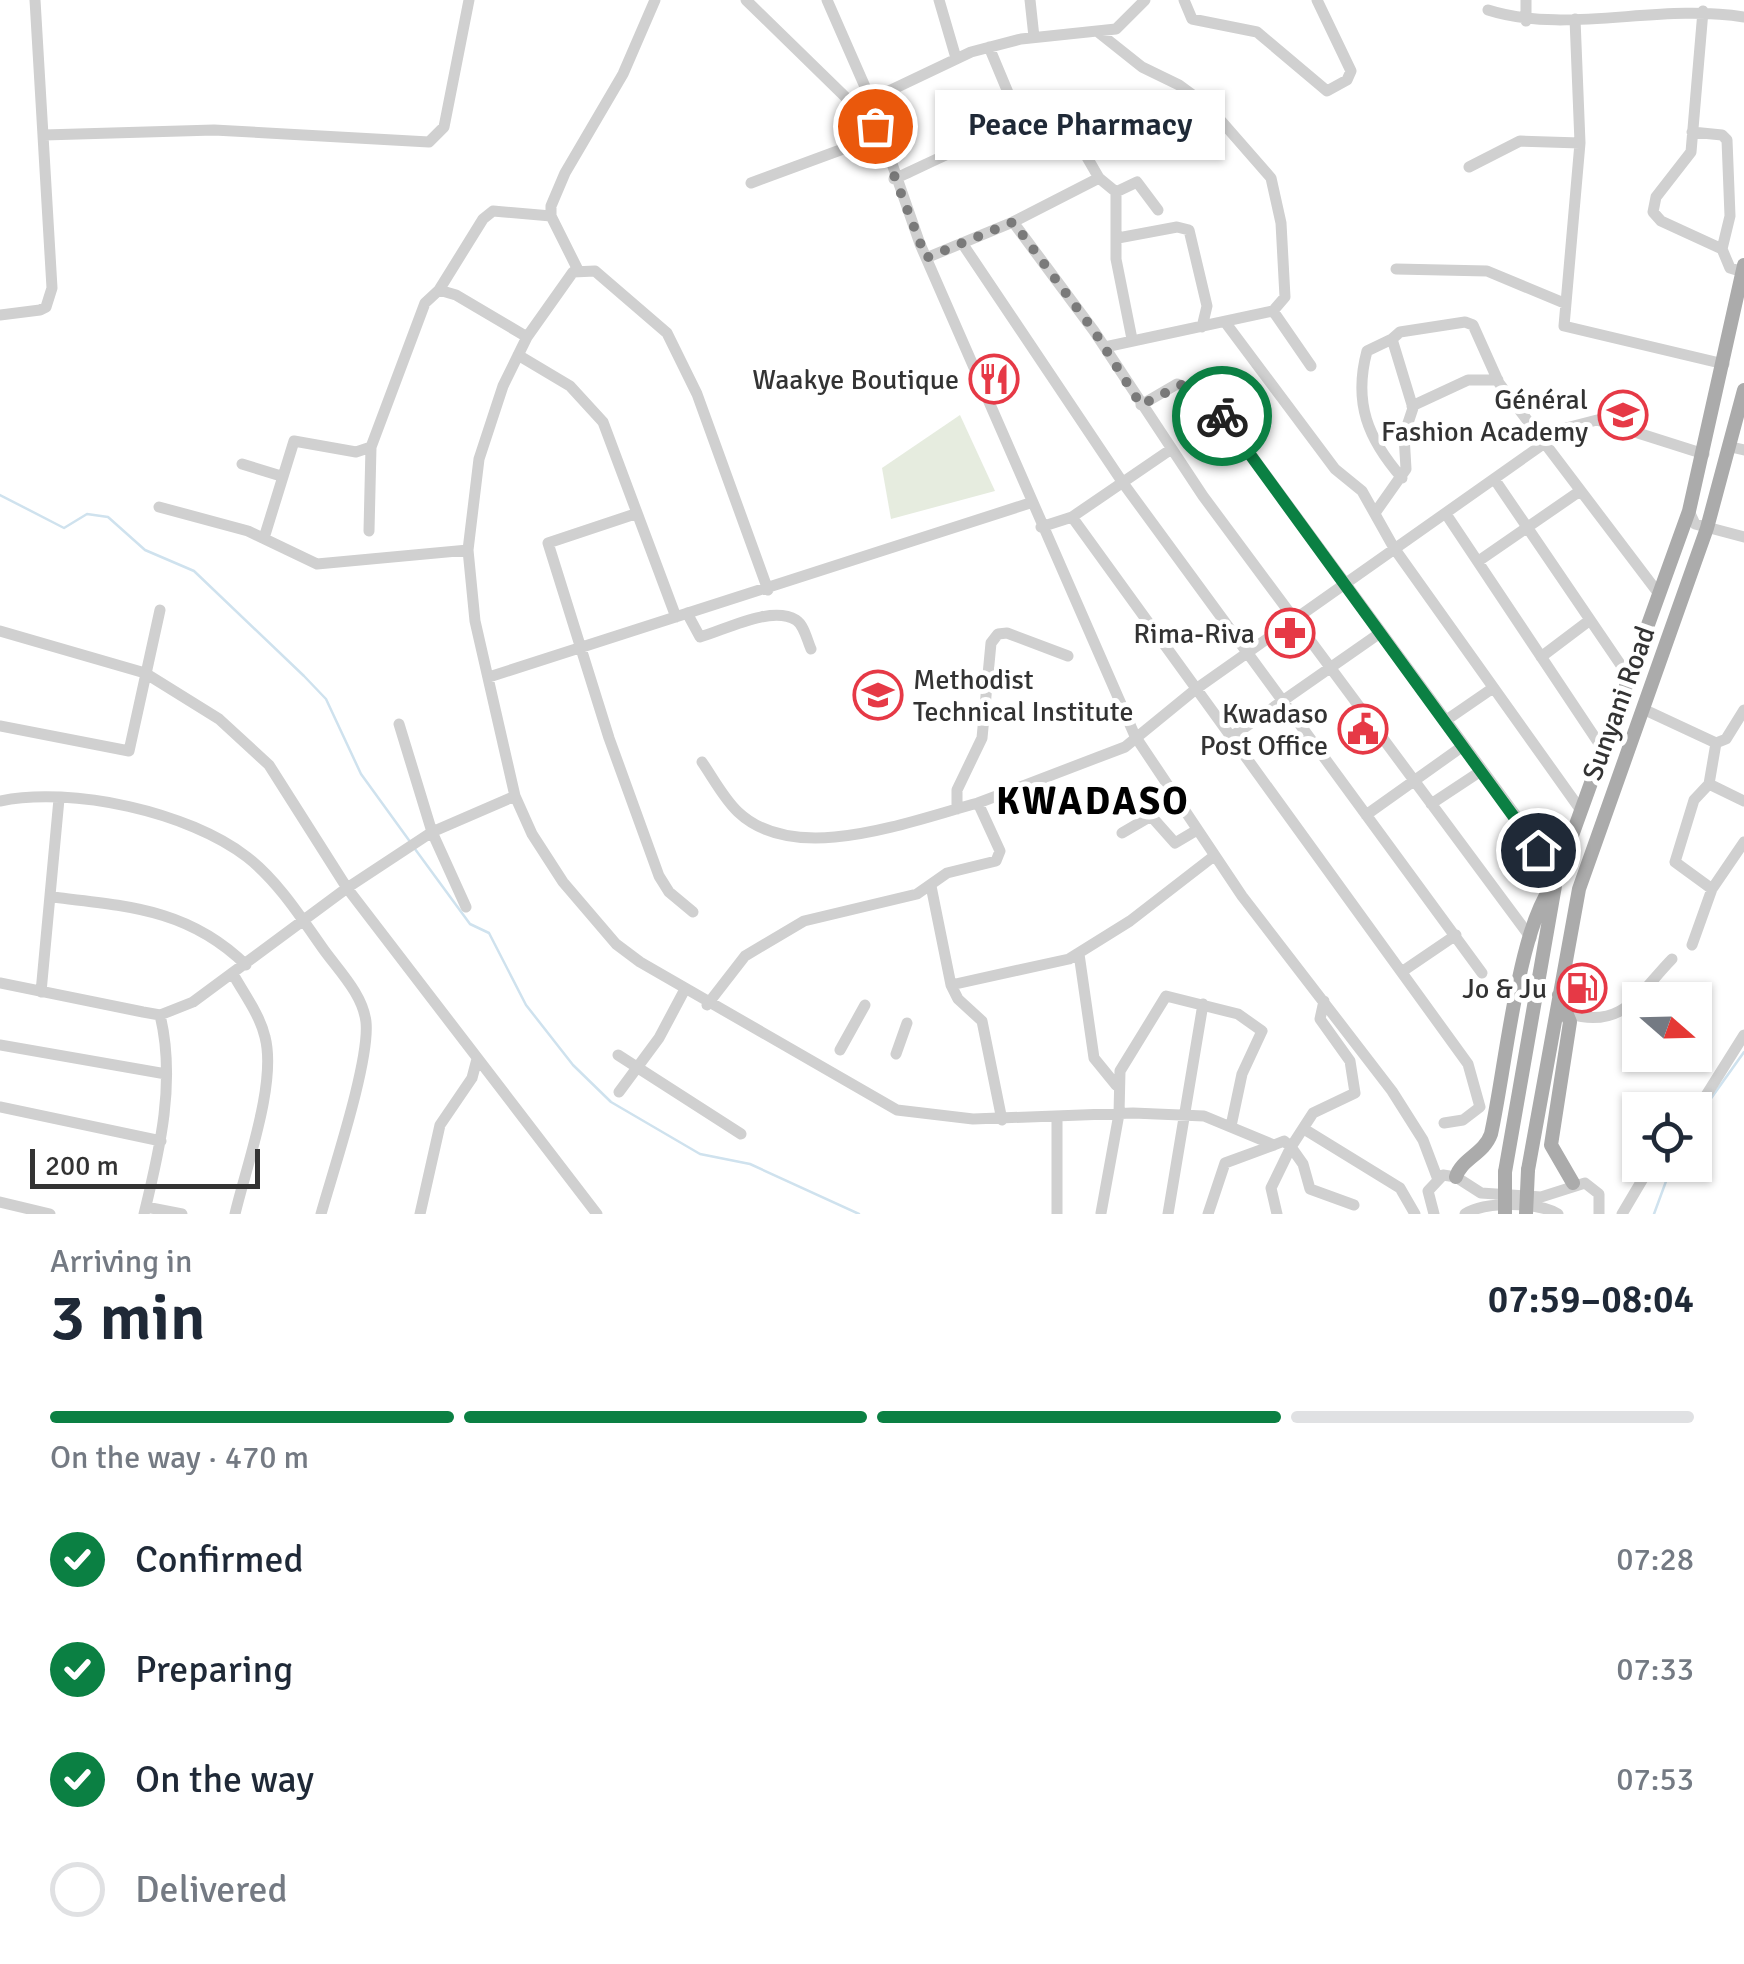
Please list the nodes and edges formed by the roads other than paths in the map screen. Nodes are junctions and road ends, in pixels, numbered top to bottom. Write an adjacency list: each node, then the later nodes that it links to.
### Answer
1 (35, 0): 27 (street)
2 (470, 0): 27 (street)
3 (655, 0): 36 (street)
4 (746, 0): 22 (street)
5 (827, 0): 21 (street)
6 (939, 0): 20 (street)
7 (1030, 0): 18 (street)
8 (1184, 0): 9 (street)
9 (1318, 0)
10 (1526, 0): 16 (street)
11 (1142, 2): 17 (street)
12 (1488, 10): 16 (street)
13 (1704, 11): 14 (street); 15 (street); 26 (street)
14 (1744, 17)
15 (1575, 18): 16 (street); 29 (street)
16 (1526, 21)
17 (1098, 32): 18 (street); 47 (street)
18 (1034, 37): 19 (street)
19 (989, 47): 20 (street); 25 (street)
20 (956, 58): 23 (street)
21 (856, 66): 22 (street); 23 (street)
22 (837, 85): 24 (street)
23 (870, 100): 24 (street)
24 (875, 126): 28 (street)
25 (1022, 126): 31 (street); 32 (street)
26 (1692, 132): 40 (street); 40 (street)
27 (44, 135): 48 (street)
28 (881, 141): 32 (street); 33 (street)
29 (1580, 143): 30 (street); 46 (street)
30 (1469, 168)
31 (1099, 178): 34 (street); 37 (street)
32 (894, 179): 41 (street)
33 (751, 183)
34 (1116, 192): 35 (street); 38 (street)
35 (1158, 210)
36 (551, 216): 44 (street); 45 (street)
37 (1013, 222): 39 (street); 54 (street)
38 (1118, 238): 50 (street); 52 (street)
39 (962, 243): 41 (street); 71 (street)
40 (1722, 249): 43 (street)
41 (926, 258): 73 (street)
42 (1396, 268): 46 (street)
43 (1743, 269): 56 (main road)
44 (578, 270): 51 (street); 90 (street)
45 (439, 290): 51 (street); 64 (street)
46 (1564, 304): 56 (street)
47 (1273, 311): 49 (street); 57 (street)
48 (0, 314)
49 (1224, 322): 50 (street); 76 (street)
50 (1202, 327): 52 (street)
51 (527, 337): 55 (street)
52 (1132, 339): 54 (street)
53 (1392, 339): 58 (street); 61 (street); 69 (street)
54 (1105, 348): 60 (street)
55 (518, 355): 77 (street); 87 (street)
56 (1724, 364): 66 (main road)
57 (1311, 366)
58 (1498, 380): 61 (street); 63 (street)
59 (1744, 390): 62 (main road, Sunyani Road)
60 (1141, 405): 65 (street); 89 (street)
61 (1412, 406): 69 (street)
62 (1738, 441): 82 (main road, Sunyani Road)
63 (1544, 444): 66 (street); 70 (street); 72 (street)
64 (371, 447): 68 (street); 83 (street)
65 (1170, 450): 71 (street); 95 (street)
66 (1704, 454): 75 (main road)
67 (242, 464): 68 (street)
68 (280, 476): 85 (street)
69 (1402, 478): 76 (street)
70 (1495, 480): 78 (street); 80 (street)
71 (1123, 483): 79 (street); 100 (street)
72 (1580, 491): 80 (street); 91 (street)
73 (1030, 503): 81 (street); 90 (street)
74 (160, 507): 85 (street)
75 (1689, 510): 82 (street); 91 (main road)
76 (1375, 513): 86 (street)
77 (636, 514): 93 (street); 98 (street)
78 (1446, 514): 86 (street); 88 (street)
79 (1072, 517): 81 (street); 108 (street)
80 (1526, 526): 88 (street); 94 (street)
81 (1041, 527): 116 (street)
82 (1707, 528): 84 (street); 110 (main road, Sunyani Road)
83 (369, 531)
84 (1744, 537)
85 (264, 538): 87 (street)
86 (1394, 548): 89 (street); 107 (street)
87 (468, 550): 105 (street)
88 (1480, 560): 102 (street)
89 (1346, 585): 95 (street); 97 (street)
90 (768, 590): 93 (street)
91 (1659, 594): 106 (main road)
92 (160, 610): 104 (street)
93 (682, 615): 98 (street); 99 (street)
94 (1590, 620): 102 (street); 106 (street)
95 (1294, 621): 100 (street); 103 (street)
96 (0, 631): 104 (street)
97 (1380, 633): 103 (street); 112 (street)
98 (581, 648): 105 (street); 145 (street)
99 (811, 649)
100 (1246, 654): 108 (street); 109 (street)
101 (1068, 656): 131 (street)
102 (1541, 656): 120 (street)
103 (1330, 668): 109 (street); 123 (street)
104 (145, 673): 114 (street); 141 (street)
105 (489, 677): 125 (street)
106 (1629, 677): 120 (main road)
107 (1493, 688): 112 (street); 132 (street)
108 (1196, 689): 116 (street); 117 (street)
109 (1282, 702): 117 (street); 133 (street)
110 (1643, 709): 118 (street); 160 (main road, Sunyani Road)
111 (1744, 710): 115 (street)
112 (1445, 721): 119 (street)
113 (399, 724): 135 (street)
114 (0, 726)
115 (1738, 734): 118 (street)
116 (1136, 736): 129 (street); 134 (street)
117 (1231, 738): 153 (street)
118 (1716, 743): 124 (street)
119 (1463, 746): 122 (street); 123 (street)
120 (1602, 748): 132 (main road)
121 (702, 762): 131 (street)
122 (1482, 771): 130 (street); 139 (street)
123 (1414, 781): 130 (street); 133 (street)
124 (1708, 784): 128 (street); 142 (street)
125 (515, 796): 135 (street); 158 (street)
126 (59, 799): 127 (street); 143 (street); 146 (street)
127 (0, 801)
128 (1744, 802)
129 (978, 803): 131 (street); 140 (street)
130 (1431, 804): 148 (street)
131 (956, 809)
132 (1580, 809): 139 (main road)
133 (1366, 815): 147 (street)
134 (1197, 830): 136 (street); 138 (street)
135 (432, 832): 141 (street); 144 (street)
136 (1122, 833)
137 (1744, 842): 142 (street)
138 (1214, 856): 150 (street); 161 (street)
139 (1557, 877): 148 (main road); 213 (main road, bridge)
140 (931, 886): 157 (street); 163 (street)
141 (347, 888): 146 (street); 173 (street)
142 (1712, 889): 149 (street)
143 (52, 897): 152 (street); 159 (street)
144 (466, 907)
145 (693, 912)
146 (303, 920): 152 (street); 203 (street)
147 (1456, 936): 153 (street); 154 (street)
148 (1531, 938): 192 (main road)
149 (1692, 945)
150 (1079, 954): 157 (street); 176 (street)
151 (1672, 959): 165 (street)
152 (246, 964): 155 (street)
153 (1403, 972): 184 (street)
154 (1482, 972)
155 (233, 974): 166 (street); 202 (street)
156 (0, 983): 159 (street)
157 (951, 985): 183 (street)
158 (684, 991): 163 (street); 174 (street)
159 (41, 992): 166 (street)
160 (1559, 995): 165 (main road); 214 (main road, Sunyani Road, bridge)
161 (1324, 1000): 186 (street); 191 (street)
162 (1203, 1004): 176 (street); 181 (street); 185 (street)
163 (707, 1005): 183 (street)
164 (865, 1005): 170 (street)
165 (1569, 1014): 195 (main road)
166 (160, 1015): 175 (street)
167 (908, 1024): 172 (street)
168 (1744, 1035): 178 (street)
169 (0, 1045): 175 (street)
170 (840, 1050)
171 (618, 1054): 174 (street)
172 (896, 1054)
173 (477, 1059): 204 (street); 205 (street)
174 (637, 1069): 177 (street); 187 (street)
175 (166, 1074): 188 (street)
176 (1116, 1085): 180 (street)
177 (618, 1092)
178 (1709, 1092)
179 (0, 1107): 188 (street)
180 (1119, 1114): 181 (street); 182 (street); 199 (street)
181 (1186, 1115): 185 (street); 207 (street)
182 (1056, 1119): 183 (street); 206 (street)
183 (1002, 1120)
184 (1444, 1123)
185 (1231, 1126): 189 (street)
186 (1304, 1128): 190 (street); 210 (street)
187 (741, 1134)
188 (161, 1141): 198 (street)
189 (1274, 1145): 190 (street); 208 (street)
190 (1291, 1147): 197 (street); 209 (street)
191 (1426, 1149): 192 (street); 193 (street)
192 (1454, 1176): 193 (street); 195 (street)
193 (1437, 1177): 211 (street)
194 (1640, 1182): 217 (street)
195 (1573, 1183): 216 (street)
196 (0, 1202): 200 (street)
197 (1354, 1205)
198 (145, 1210): 201 (street)
199 (1101, 1213)
200 (50, 1214)
201 (182, 1214)
202 (235, 1214)
203 (322, 1214)
204 (420, 1214)
205 (597, 1214)
206 (1057, 1214)
207 (1168, 1214)
208 (1208, 1214)
209 (1276, 1214)
210 (1415, 1214)
211 (1434, 1214)
212 (1465, 1214): 215 (street)
213 (1504, 1214)
214 (1526, 1214)
215 (1558, 1214)
216 (1599, 1214)
217 (1622, 1214)

